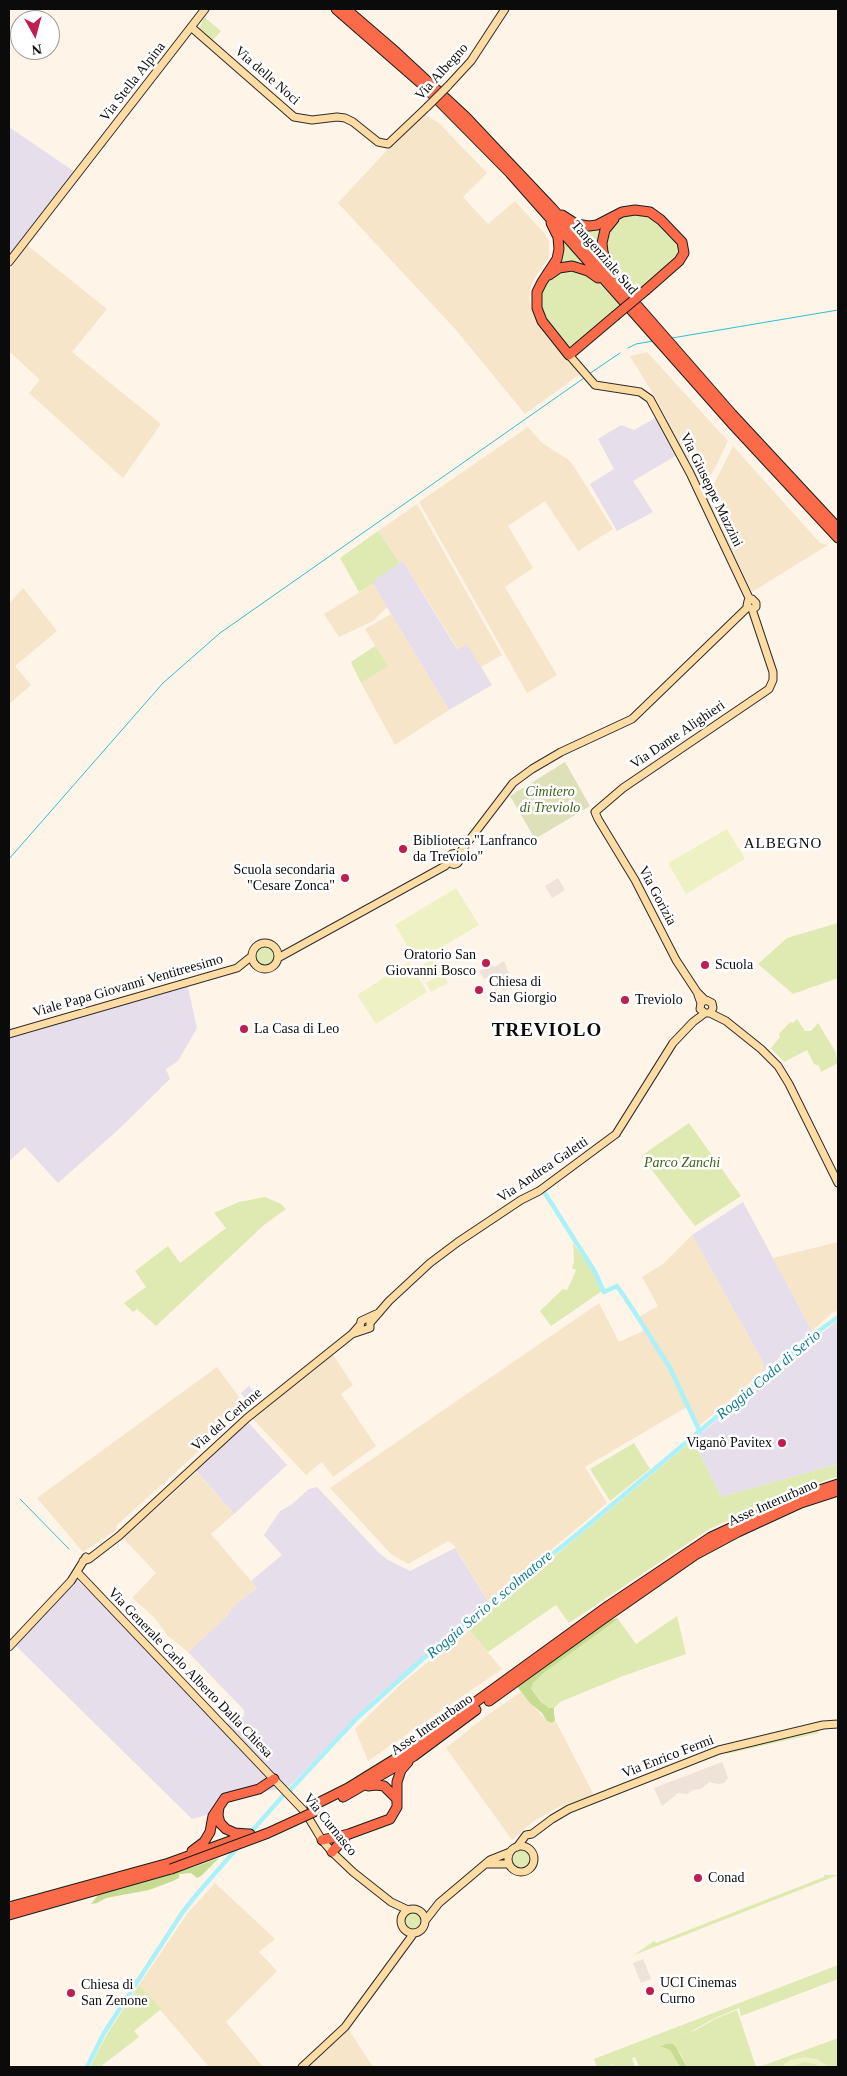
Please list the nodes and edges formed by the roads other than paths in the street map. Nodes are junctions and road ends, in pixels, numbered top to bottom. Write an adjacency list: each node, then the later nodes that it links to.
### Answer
1 (205, 9): 5 (street, Via Stella Alpina)
2 (336, 9): 7 (highway, Tangenziale Sud)
3 (346, 9): 8 (highway, Tangenziale Sud)
4 (505, 9): 6 (street, Via Albegno, bridge)
5 (191, 27): 6 (street, Via delle Noci); 10 (street, Via Stella Alpina)
6 (388, 144)
7 (510, 172): 12 (highway); 13 (highway, Tangenziale Sud)
8 (552, 208): 9 (highway); 11 (highway, Tangenziale Sud)
9 (619, 214): 11 (highway); 16 (highway, bridge)
10 (9, 262)
11 (610, 276): 14 (highway, Tangenziale Sud)
12 (543, 280): 13 (highway); 16 (highway)
13 (638, 320): 14 (highway, Tangenziale Sud)
14 (658, 336): 15 (highway, Tangenziale Sud)
15 (670, 350): 17 (highway, Tangenziale Sud); 18 (highway, Tangenziale Sud)
16 (569, 355): 19 (street, Via Giuseppe Mazzini)
17 (838, 528)
18 (838, 538)
19 (750, 605): 20 (street, Via Giuseppe Mazzini); 23 (street)
20 (773, 680): 21 (street, Via Dante Alighieri)
21 (596, 812): 28 (street, Via Gorizia)
22 (274, 947): 23 (street, Viale Papa Giovanni Ventitreesimo); 24 (street, Viale Papa Giovanni Ventitreesimo); 25 (street)
23 (294, 948): 25 (street)
24 (252, 956): 26 (street); 27 (street, Viale Papa Giovanni Ventitreesimo)
25 (278, 958): 26 (street)
26 (257, 967): 27 (street)
27 (237, 968): 29 (street, Viale Papa Giovanni Ventitreesimo)
28 (706, 1008): 30 (street, Via Gorizia); 31 (street, Via Andrea Galetti)
29 (9, 1034)
30 (838, 1182)
31 (364, 1325): 34 (street, Via del Cerlone)
32 (838, 1484): 44 (highway, Asse Interurbano)
33 (838, 1491): 39 (highway, Asse Interurbano)
34 (78, 1573): 35 (street); 40 (street, Via Generale Carlo Alberto Dalla Chiesa)
35 (9, 1647)
36 (838, 1718): 38 (street, Via Enrico Fermi)
37 (838, 1724): 38 (street, Via Enrico Fermi)
38 (823, 1725): 47 (street, Via Enrico Fermi)
39 (414, 1756): 41 (highway, Asse Interurbano); 42 (highway)
40 (274, 1779): 43 (highway); 48 (street, Via Curnasco)
41 (361, 1789): 42 (highway); 44 (highway, Asse Interurbano)
42 (397, 1800): 46 (highway)
43 (219, 1807): 45 (highway); 55 (highway)
44 (314, 1808): 45 (highway, Asse Interurbano); 55 (highway, Asse Interurbano, bridge)
45 (250, 1834): 55 (highway, Asse Interurbano)
46 (349, 1834): 48 (highway); 51 (highway)
47 (532, 1834): 49 (street, Via Enrico Fermi); 50 (street)
48 (322, 1840): 51 (street, Via Curnasco)
49 (517, 1847): 50 (street); 52 (street)
50 (531, 1850): 54 (street)
51 (332, 1852): 56 (street, Via Curnasco)
52 (510, 1852): 53 (street); 54 (street)
53 (488, 1864): 54 (street); 57 (street)
54 (509, 1864)
55 (170, 1866): 60 (highway, Asse Interurbano)
56 (391, 1902): 58 (street, Via Curnasco); 61 (street, Via Curnasco)
57 (435, 1908): 59 (street); 62 (street)
58 (408, 1910): 59 (street); 61 (street)
59 (419, 1911): 62 (street)
60 (11, 1912)
61 (401, 1917): 63 (street)
62 (424, 1921): 64 (street)
63 (404, 1929): 64 (street); 65 (street)
64 (414, 1933): 65 (street)
65 (405, 1945): 66 (street)
66 (302, 2067)

